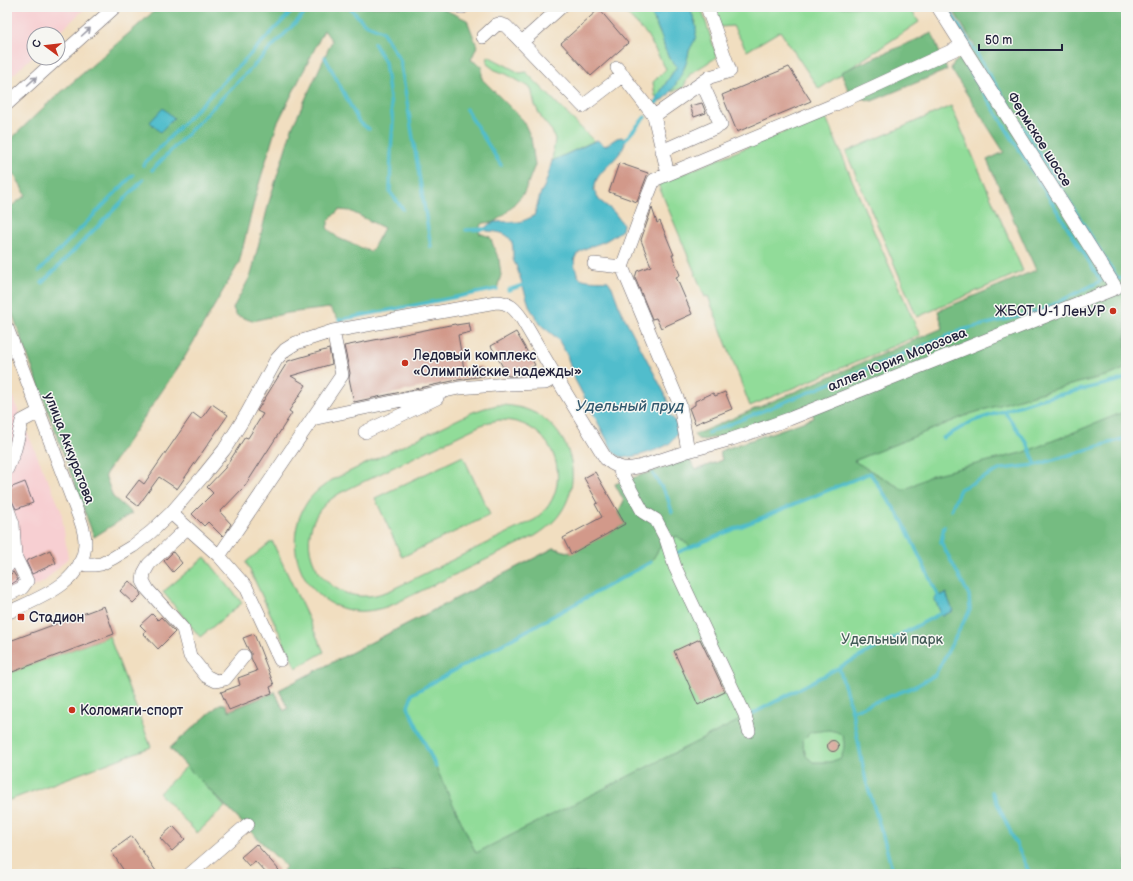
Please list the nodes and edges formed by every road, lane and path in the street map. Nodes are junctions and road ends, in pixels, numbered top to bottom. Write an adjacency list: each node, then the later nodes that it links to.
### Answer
1 (115, 7): 10 (street, one-way to 1)
2 (460, 7): 3 (street)
3 (463, 7)
4 (561, 7): 8 (street)
5 (707, 7): 12 (street)
6 (938, 7): 9 (street, Фермское шоссе)
7 (483, 37): 8 (street)
8 (522, 42): 14 (street)
9 (962, 46): 16 (street); 19 (street, Фермское шоссе)
10 (66, 51)
11 (49, 66): 13 (street, one-way to 11)
12 (702, 83): 14 (street); 15 (street)
13 (7, 104)
14 (654, 116): 15 (street)
15 (662, 151): 16 (street)
16 (668, 174): 18 (street)
17 (594, 264): 18 (street)
18 (622, 267): 27 (street)
19 (1116, 288): 27 (street, аллея Юрия Морозова)
20 (7, 328): 24 (street, улица Аккуратова)
21 (333, 331): 22 (street); 25 (street); 31 (street)
22 (556, 377): 23 (street); 28 (street)
23 (457, 389): 25 (street); 26 (street)
24 (39, 412): 29 (street); 35 (street, улица Аккуратова)
25 (312, 419): 34 (street)
26 (365, 432)
27 (688, 451): 28 (street, аллея Юрия Морозова)
28 (618, 467): 41 (street)
29 (7, 469)
30 (7, 507): 33 (street)
31 (171, 513): 32 (street); 35 (street)
32 (187, 528): 34 (street); 39 (street)
33 (15, 556): 36 (street); 37 (street)
34 (219, 556): 40 (street)
35 (80, 562): 38 (street, улица Аккуратова)
36 (7, 567)
37 (7, 595)
38 (7, 613)
39 (244, 656)
40 (280, 660)
41 (749, 731)
42 (248, 824): 43 (street)
43 (190, 874)

